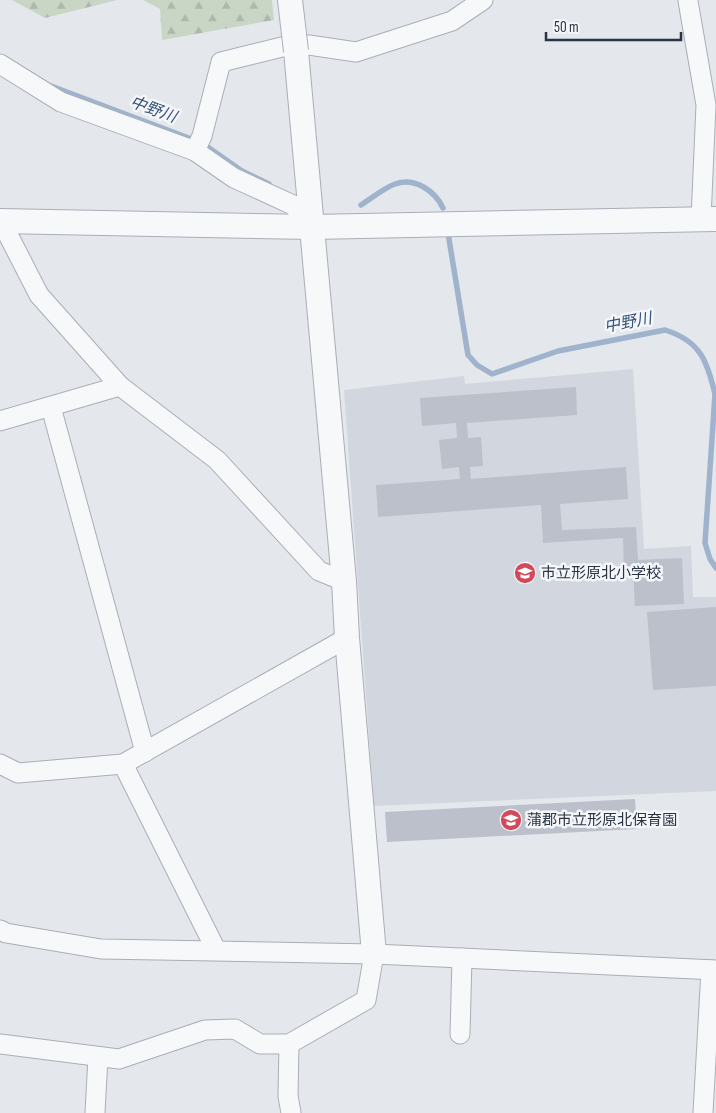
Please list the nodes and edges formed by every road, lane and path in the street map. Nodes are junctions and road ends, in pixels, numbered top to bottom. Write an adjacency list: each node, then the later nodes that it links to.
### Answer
1 (290, 0): 8 (street)
2 (483, 0): 5 (street)
3 (687, 0): 6 (street)
4 (0, 64): 5 (street)
5 (198, 146): 8 (street)
6 (709, 219): 8 (street)
7 (0, 220): 8 (street); 9 (street)
8 (312, 227): 12 (street)
9 (120, 386): 10 (street); 12 (street)
10 (51, 407): 11 (street); 14 (street)
11 (0, 421)
12 (344, 581): 13 (street)
13 (347, 638): 14 (street); 19 (street)
14 (144, 752): 16 (street)
15 (0, 764): 16 (street)
16 (123, 764): 18 (street)
17 (0, 930): 18 (street)
18 (216, 950): 19 (street)
19 (374, 954): 20 (street); 24 (street)
20 (462, 958): 21 (street); 22 (street)
21 (714, 970): 28 (street)
22 (460, 1034)
23 (0, 1044): 25 (street)
24 (289, 1044): 25 (street); 27 (street)
25 (98, 1057): 26 (street)
26 (95, 1113)
27 (291, 1113)
28 (703, 1113)

